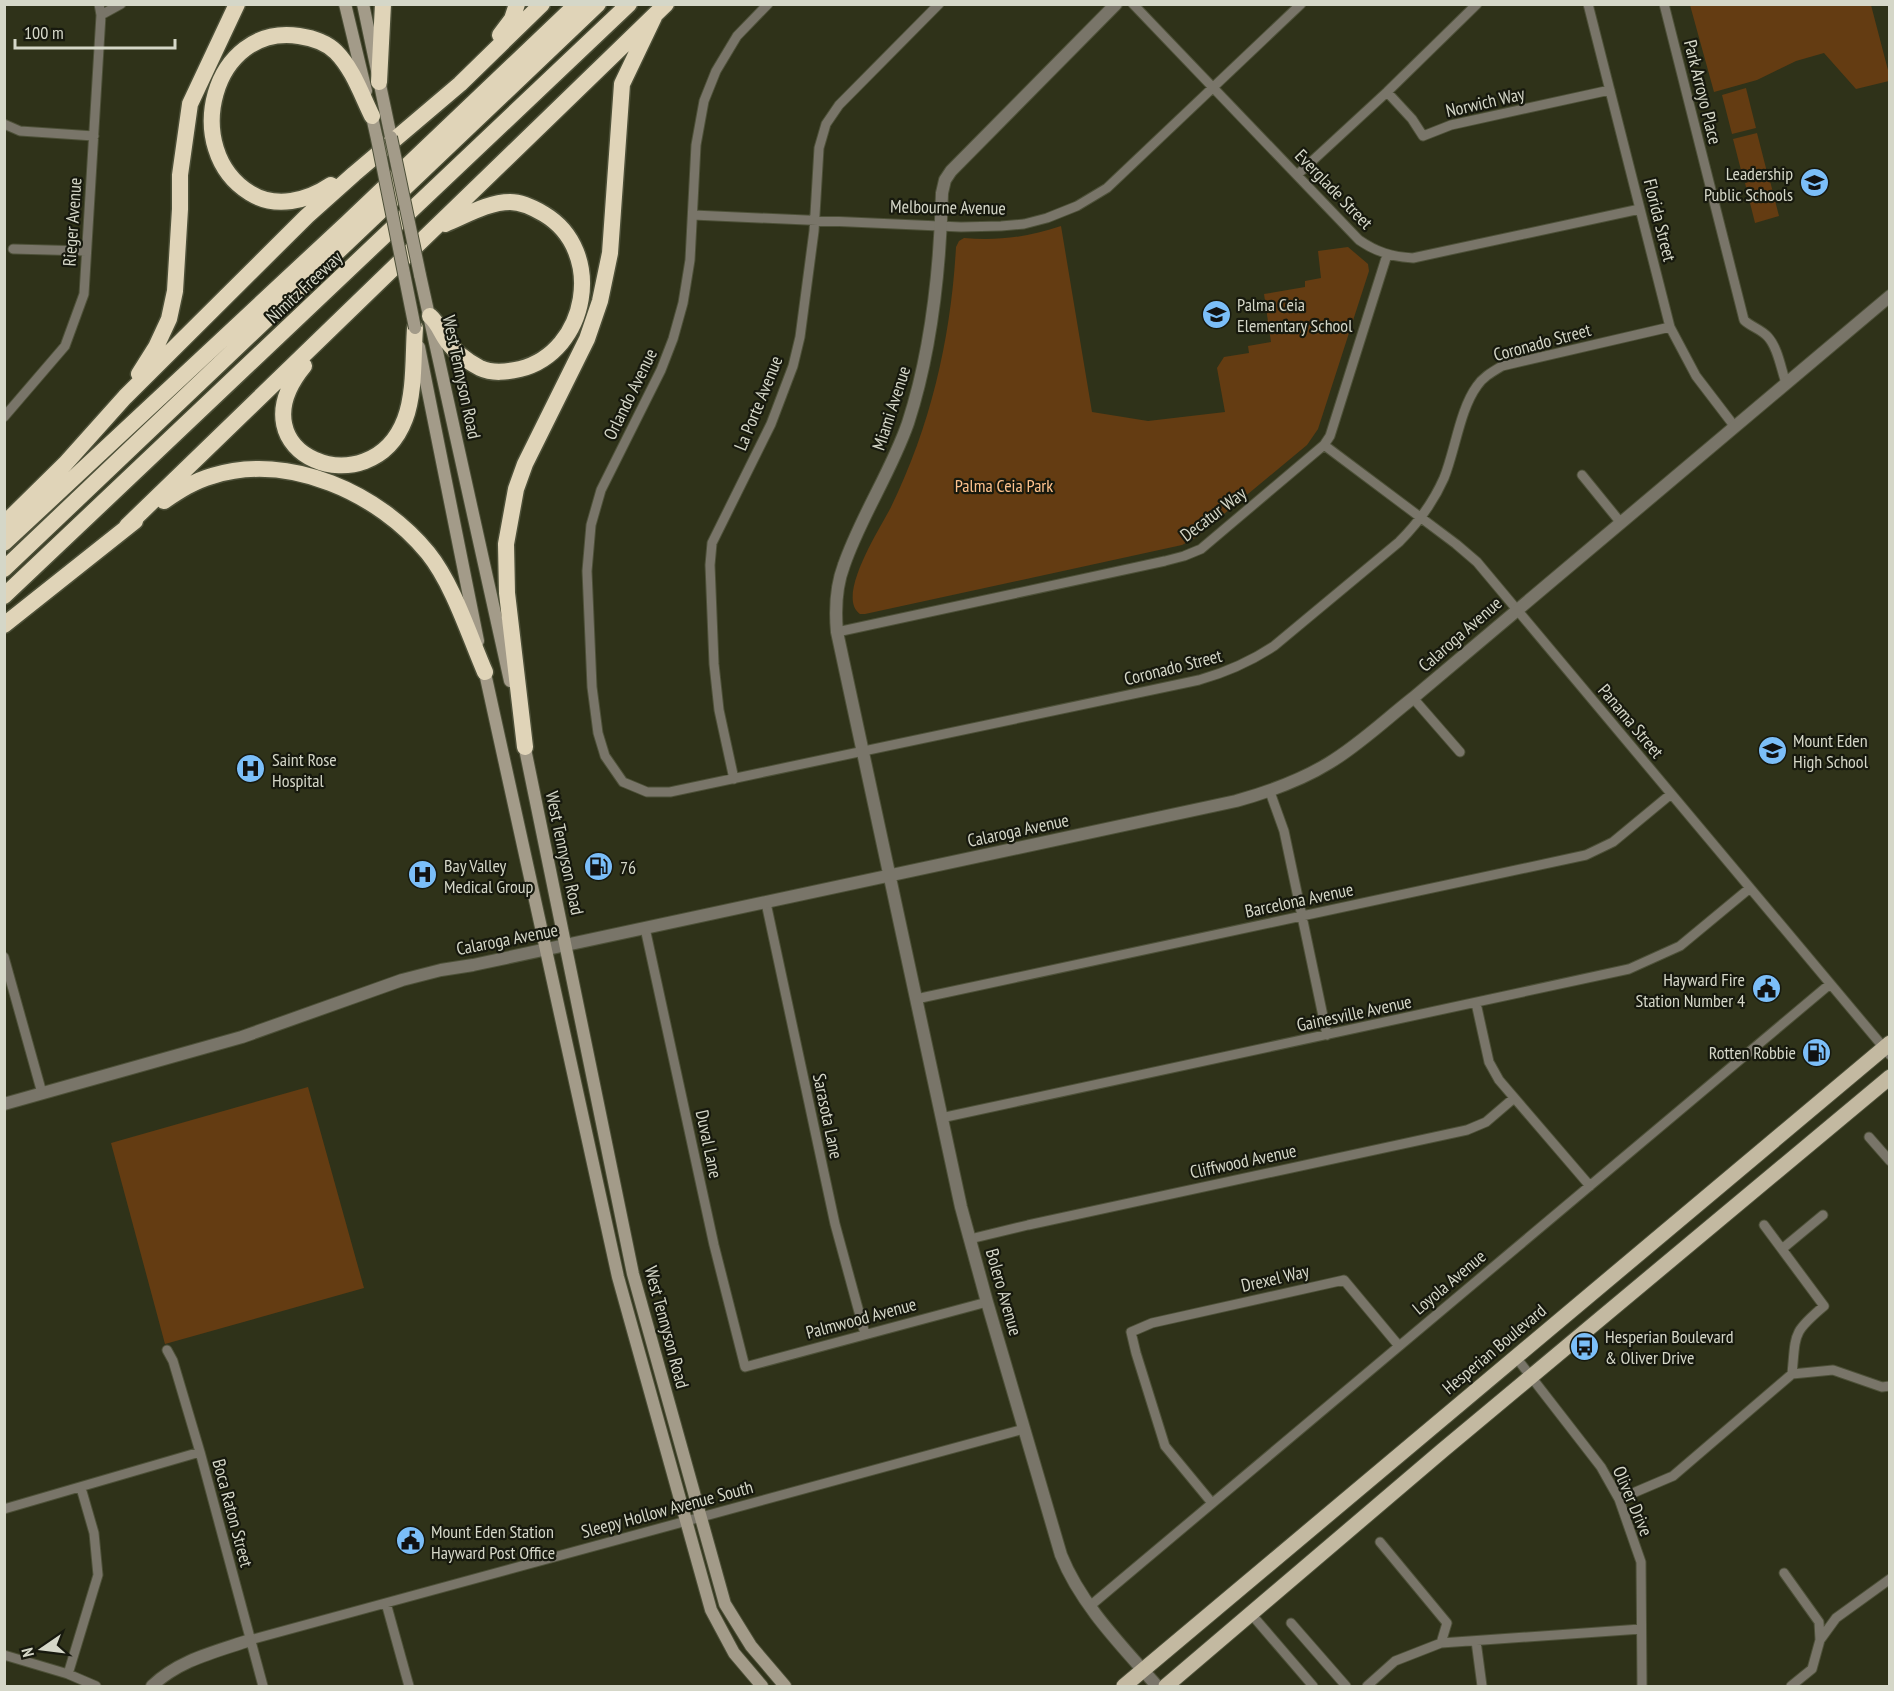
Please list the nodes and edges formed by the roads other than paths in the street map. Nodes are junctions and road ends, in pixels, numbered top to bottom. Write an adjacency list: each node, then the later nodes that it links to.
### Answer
1 (99, 4): 21 (street, Rieger Avenue)
2 (121, 4): 21 (street)
3 (237, 4): 47 (highway)
4 (345, 4): 28 (main road, West Tennyson Road)
5 (363, 4): 23 (main road, West Tennyson Road)
6 (383, 4): 23 (highway)
7 (517, 4): 24 (highway)
8 (542, 4): 24 (highway)
9 (576, 4): 56 (highway, Nimitz Freeway)
10 (598, 4): 57 (highway)
11 (629, 4): 58 (highway, Nimitz Freeway)
12 (666, 4): 22 (highway)
13 (768, 4): 34 (street, Orlando Avenue)
14 (939, 4): 35 (street, La Porte Avenue)
15 (1116, 4): 36 (street, Miami Avenue)
16 (1133, 4): 25 (street, Everglade Street)
17 (1301, 4): 25 (street, Melbourne Avenue)
18 (1477, 4): 27 (street)
19 (1588, 4): 26 (street, Florida Street)
20 (1664, 4): 46 (street, Park Arroyo Place)
21 (101, 15): 30 (street, Rieger Avenue)
22 (654, 17): 37 (highway); 64 (highway)
23 (379, 82): 43 (main road, West Tennyson Road, bridge)
24 (460, 84): 31 (highway)
25 (1214, 88): 32 (street, Everglade Street); 36 (street, Melbourne Avenue)
26 (1610, 90): 27 (street, Norwich Way); 33 (street, Florida Street)
27 (1387, 92): 32 (street)
28 (372, 116): 31 (main road, West Tennyson Road); 31 (highway)
29 (4, 124): 30 (street)
30 (94, 136): 39 (street, Rieger Avenue)
31 (378, 146): 45 (main road, West Tennyson Road, bridge); 47 (highway)
32 (1297, 175): 40 (street, Everglade Street)
33 (1640, 209): 40 (street, Everglade Street); 44 (street, Florida Street)
34 (693, 215): 35 (street, Melbourne Avenue); 68 (street, Orlando Avenue)
35 (814, 220): 36 (street, Melbourne Avenue); 67 (street, La Porte Avenue)
36 (941, 225): 61 (street, Miami Avenue)
37 (436, 228): 42 (highway); 43 (highway)
38 (13, 249): 39 (street)
39 (86, 251): 48 (street, Rieger Avenue)
40 (1387, 255): 50 (street, Decatur Way)
41 (1890, 296): 46 (street, Calaroga Avenue)
42 (348, 312): 45 (highway); 55 (highway)
43 (430, 316): 64 (main road, West Tennyson Road)
44 (1670, 327): 49 (street, Florida Street); 52 (street, Coronado Street)
45 (415, 328): 62 (main road, West Tennyson Road)
46 (1786, 383): 49 (street, Calaroga Avenue)
47 (126, 397): 54 (highway)
48 (4, 417)
49 (1735, 427): 53 (street, Calaroga Avenue)
50 (1324, 445): 52 (street, Panama Street); 61 (street, Decatur Way)
51 (1582, 475): 53 (street)
52 (1421, 519): 59 (street, Panama Street); 65 (street, Coronado Street)
53 (1621, 523): 59 (street, Calaroga Avenue)
54 (4, 524)
55 (128, 526): 60 (highway); 62 (highway)
56 (4, 543)
57 (4, 569)
58 (4, 596)
59 (1516, 609): 63 (street, Calaroga Avenue); 70 (street, Panama Street)
60 (4, 625)
61 (837, 632): 65 (street, Miami Avenue)
62 (485, 672): 77 (main road, West Tennyson Road)
63 (1413, 698): 66 (street); 69 (street, Calaroga Avenue)
64 (525, 747): 76 (main road, West Tennyson Road)
65 (863, 752): 67 (street, Coronado Street); 71 (street, Miami Avenue)
66 (1460, 752)
67 (734, 779): 68 (street, Coronado Street)
68 (647, 792)
69 (1270, 792): 71 (street, Calaroga Avenue); 74 (street)
70 (1671, 794): 72 (street, Panama Street); 74 (street, Barcelona Avenue)
71 (889, 876): 73 (street, Calaroga Avenue); 80 (street, Bolero Avenue)
72 (1750, 888): 79 (street, Panama Street); 81 (street, Gainesville Avenue)
73 (766, 903): 75 (street, Calaroga Avenue); 97 (street, Sarasota Lane)
74 (1303, 916): 80 (street, Barcelona Avenue); 82 (street)
75 (645, 928): 76 (street, Calaroga Avenue); 101 (street, Duval Lane)
76 (566, 946): 77 (street, Calaroga Avenue); 111 (main road, West Tennyson Road)
77 (545, 950): 85 (street, Calaroga Avenue); 112 (main road, West Tennyson Road)
78 (4, 957): 85 (street)
79 (1830, 984): 83 (street, Panama Street); 91 (street, Loyola Avenue)
80 (916, 999): 88 (street, Bolero Avenue)
81 (1476, 1003): 82 (street, Gainesville Avenue); 86 (street)
82 (1327, 1035): 88 (street, Gainesville Avenue)
83 (1888, 1049): 100 (main road, Hesperian Boulevard)
84 (1890, 1077): 103 (main road)
85 (42, 1093): 87 (street, Calaroga Avenue)
86 (1514, 1098): 91 (street); 94 (street, Cliffwood Avenue)
87 (4, 1104)
88 (941, 1118): 94 (street, Bolero Avenue)
89 (1869, 1137): 90 (street)
90 (1890, 1161)
91 (1590, 1186): 98 (street, Loyola Avenue)
92 (1823, 1215): 95 (street)
93 (1764, 1225): 95 (street)
94 (970, 1239): 96 (street, Bolero Avenue)
95 (1782, 1250): 102 (street)
96 (987, 1302): 97 (street, Palmwood Avenue); 105 (street, Bolero Avenue)
97 (865, 1334): 101 (street, Palmwood Avenue)
98 (1399, 1346): 109 (street, Loyola Avenue); 109 (street, Drexel Way)
99 (167, 1350): 106 (street, Boca Raton Street)
100 (1515, 1356): 103 (street, Oliver Drive); 126 (main road, Hesperian Boulevard)
101 (745, 1367)
102 (1792, 1374): 104 (street); 108 (street)
103 (1531, 1377): 108 (street, Oliver Drive); 118 (main road)
104 (1890, 1386)
105 (1024, 1429): 111 (street, Sleepy Hollow Avenue South); 117 (street, Bolero Avenue)
106 (200, 1452): 107 (street); 121 (street, Boca Raton Street)
107 (81, 1488): 110 (street); 127 (street)
108 (1619, 1499): 120 (street, Oliver Drive)
109 (1212, 1503): 117 (street, Loyola Avenue)
110 (4, 1509)
111 (700, 1517): 112 (street, Sleepy Hollow Avenue South); 133 (main road, West Tennyson Road)
112 (686, 1521): 116 (street, Sleepy Hollow Avenue South); 132 (main road, West Tennyson Road)
113 (1380, 1542): 124 (street)
114 (1784, 1574): 122 (street)
115 (1890, 1579): 122 (street)
116 (386, 1603): 121 (street, Sleepy Hollow Avenue South); 131 (street)
117 (1090, 1606): 126 (street, Bolero Avenue)
118 (1252, 1615): 136 (main road); 137 (street)
119 (1291, 1623): 138 (street)
120 (1641, 1629): 123 (street); 141 (street, Oliver Drive)
121 (250, 1640): 129 (street); 130 (street, Boca Raton Street)
122 (1820, 1640): 142 (street)
123 (1476, 1641): 124 (street); 140 (street)
124 (1441, 1643): 139 (street)
125 (4, 1654): 127 (street)
126 (1143, 1670): 134 (main road, Hesperian Boulevard); 135 (street, Bolero Avenue)
127 (68, 1674): 128 (street)
128 (96, 1686)
129 (152, 1686)
130 (263, 1686)
131 (409, 1686)
132 (762, 1686)
133 (785, 1686)
134 (1124, 1686)
135 (1157, 1686)
136 (1166, 1686)
137 (1313, 1686)
138 (1346, 1686)
139 (1367, 1686)
140 (1482, 1686)
141 (1642, 1686)
142 (1791, 1686)

